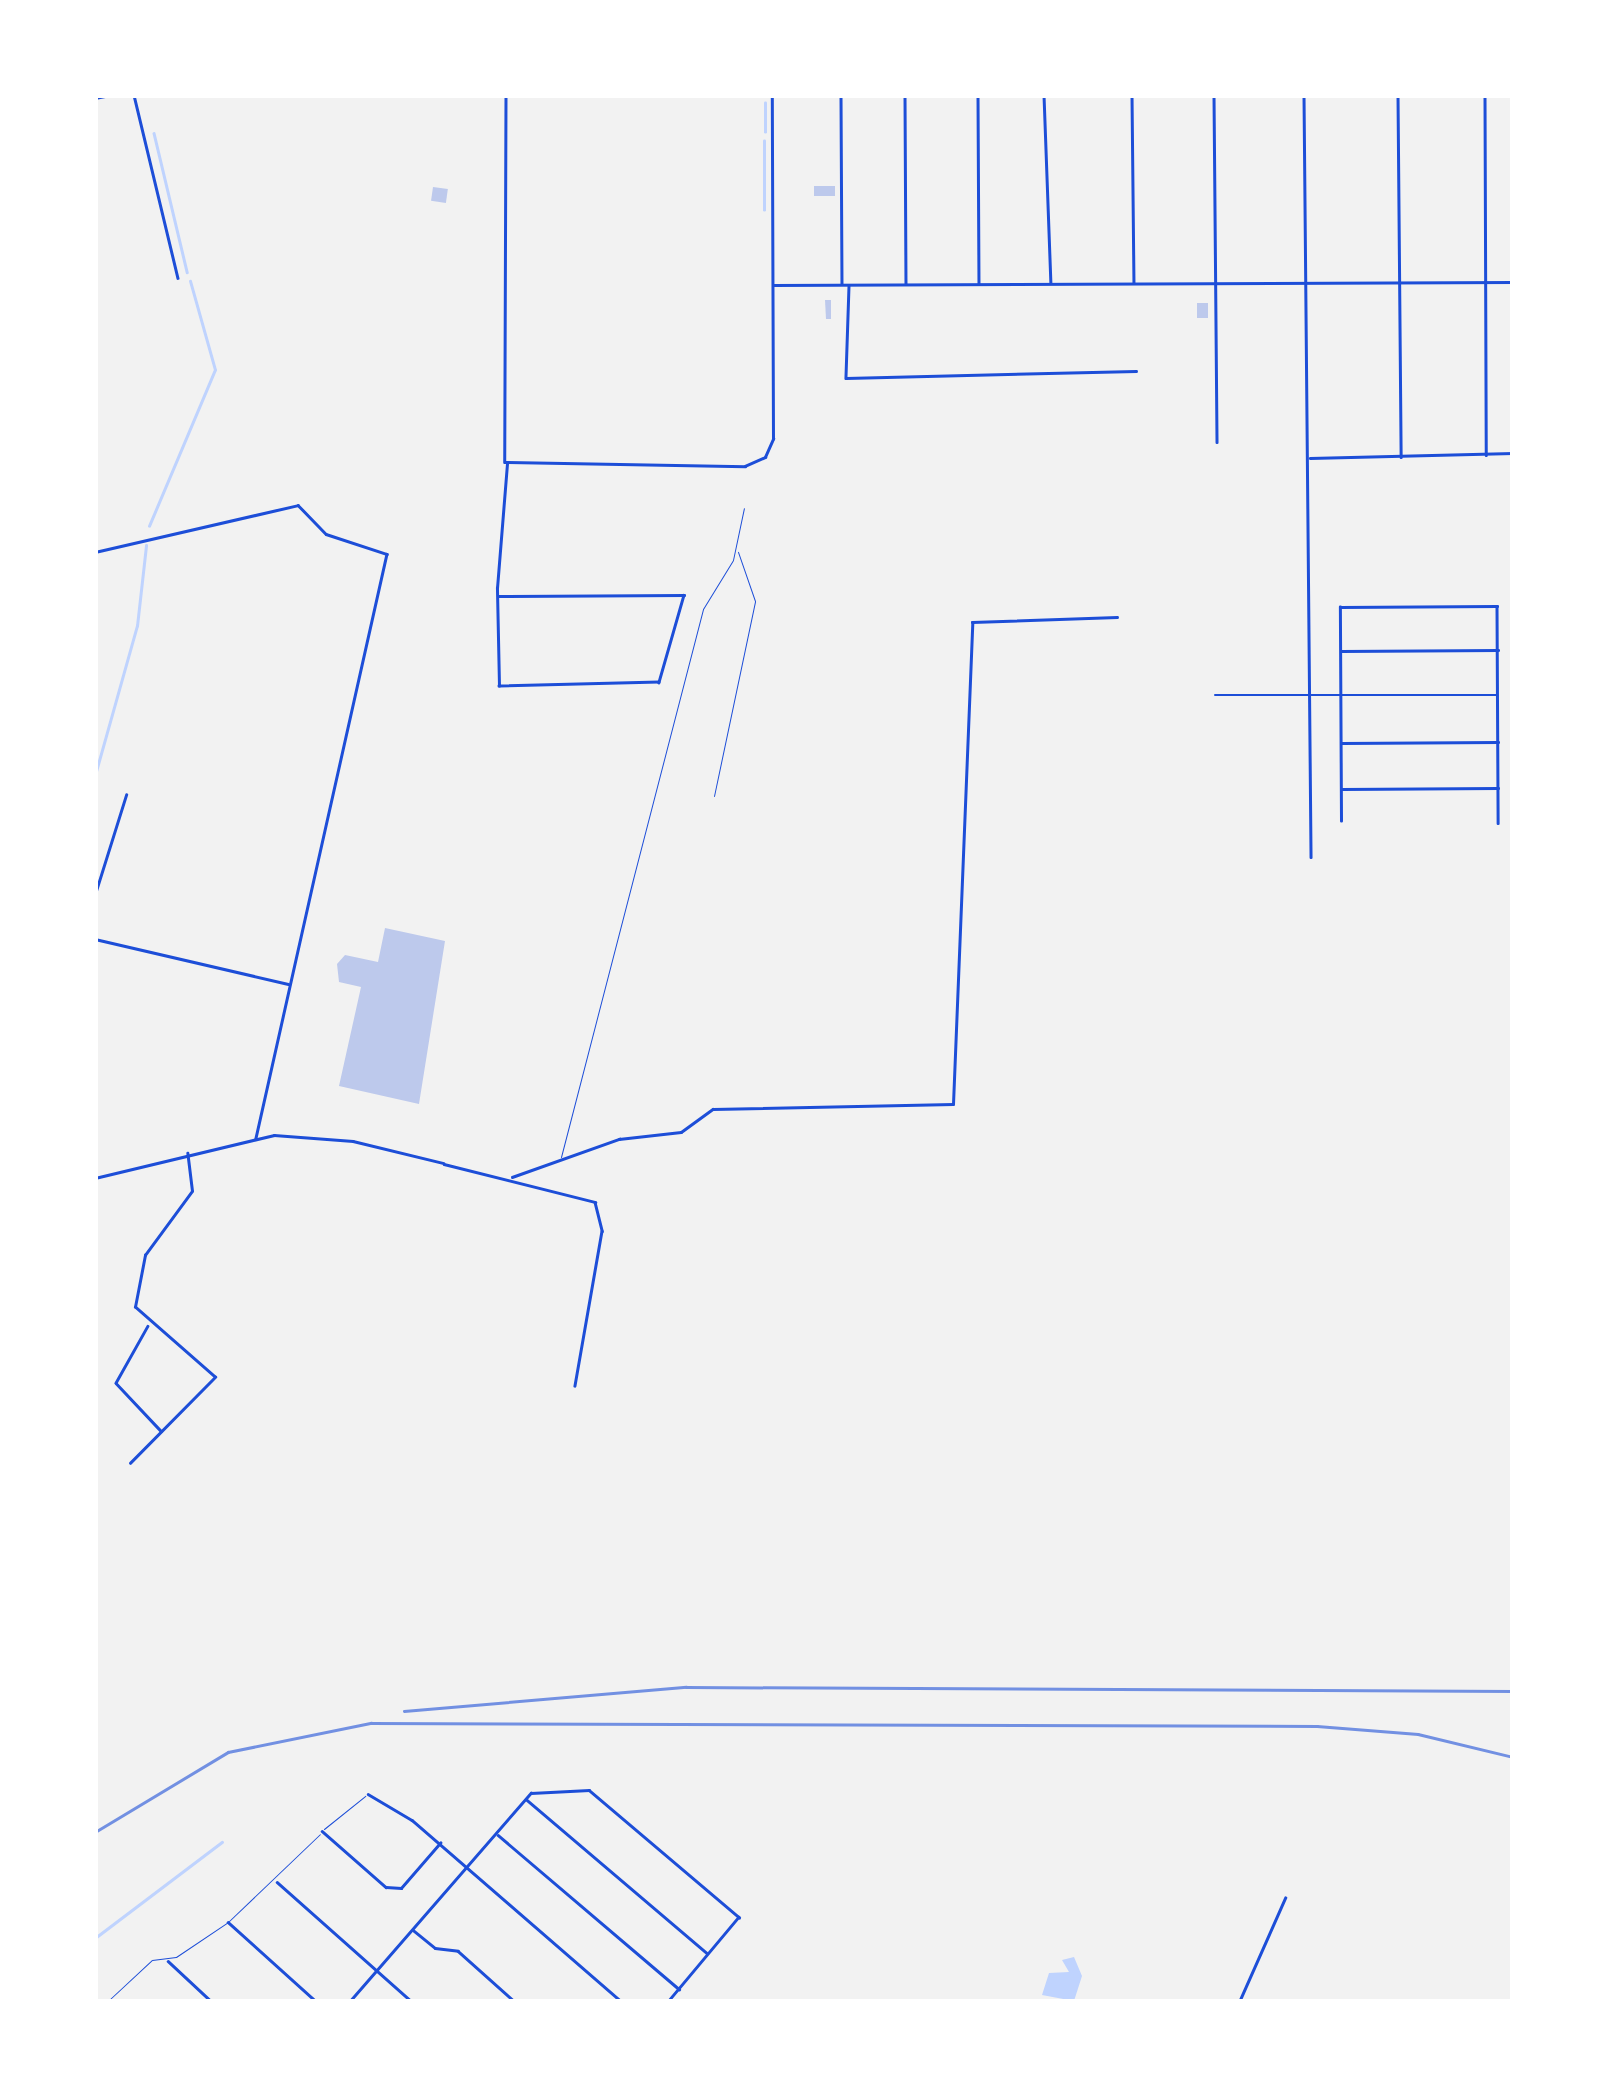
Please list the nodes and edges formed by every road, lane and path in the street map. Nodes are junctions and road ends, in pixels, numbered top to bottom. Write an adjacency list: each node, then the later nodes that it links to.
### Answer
1 (111, 95): 14 (street)
2 (134, 95): 15 (street)
3 (506, 95): 34 (street)
4 (772, 95): 23 (street)
5 (841, 95): 24 (street)
6 (906, 95): 27 (street)
7 (978, 95): 26 (street)
8 (1044, 95): 22 (street)
9 (1132, 95): 20 (street)
10 (1214, 95): 17 (street)
11 (1304, 95): 16 (street)
12 (1398, 95): 21 (street)
13 (1485, 95): 18 (street)
14 (95, 98)
15 (178, 278)
16 (1306, 281): 17 (street); 21 (street); 33 (street)
17 (1219, 282): 20 (street); 29 (street)
18 (1488, 282): 19 (street); 21 (street); 31 (street)
19 (1513, 282)
20 (1134, 283): 22 (street)
21 (1402, 283): 32 (street)
22 (1052, 284): 26 (street)
23 (771, 285): 24 (street); 34 (street)
24 (842, 285): 25 (street)
25 (849, 285): 27 (street); 28 (street)
26 (979, 285): 27 (street)
27 (906, 286)
28 (1136, 371)
29 (1217, 442)
30 (1513, 453): 31 (street)
31 (1486, 454): 32 (street)
32 (1401, 457): 33 (street)
33 (1309, 458): 44 (street)
34 (506, 462): 38 (street)
35 (744, 508): 36 (lane)
36 (736, 550): 51 (lane); 60 (lane)
37 (95, 552): 57 (street)
38 (498, 596): 38 (street)
39 (1118, 616): 60 (street)
40 (1498, 650): 41 (street); 41 (street); 43 (street)
41 (1340, 651): 45 (street)
42 (1215, 695): 44 (street)
43 (1498, 695): 45 (street); 47 (street)
44 (1311, 696): 45 (street); 54 (street)
45 (1340, 696): 46 (street)
46 (1340, 742): 47 (street); 49 (street)
47 (1498, 742): 48 (street)
48 (1498, 788): 49 (street); 53 (street)
49 (1340, 789): 52 (street)
50 (126, 795): 55 (street)
51 (714, 796)
52 (1341, 821)
53 (1498, 823)
54 (1312, 857)
55 (95, 894)
56 (95, 939): 57 (street)
57 (291, 984): 58 (street)
58 (256, 1138): 59 (street); 62 (street)
59 (187, 1153): 61 (street); 63 (street)
60 (559, 1164): 62 (street)
61 (95, 1178)
62 (512, 1178): 64 (street)
63 (149, 1325): 65 (street); 65 (street)
64 (575, 1386)
65 (161, 1430): 66 (street)
66 (130, 1463)
67 (368, 1794): 69 (lane); 71 (street)
68 (526, 1799): 70 (street); 77 (street); 77 (street)
69 (322, 1832): 71 (street); 73 (lane)
70 (497, 1834): 72 (street); 80 (street)
71 (440, 1843): 72 (street)
72 (466, 1872): 76 (street); 87 (street)
73 (278, 1882): 75 (lane); 79 (street)
74 (1286, 1898): 89 (street)
75 (228, 1922): 78 (lane); 83 (street)
76 (413, 1930): 79 (street); 86 (street)
77 (708, 1954): 80 (street)
78 (168, 1962): 81 (lane); 82 (street)
79 (376, 1970): 84 (street); 85 (street)
80 (679, 1988): 88 (street)
81 (108, 2002)
82 (212, 2002)
83 (317, 2002)
84 (349, 2002)
85 (412, 2002)
86 (515, 2002)
87 (622, 2002)
88 (668, 2002)
89 (1239, 2002)

